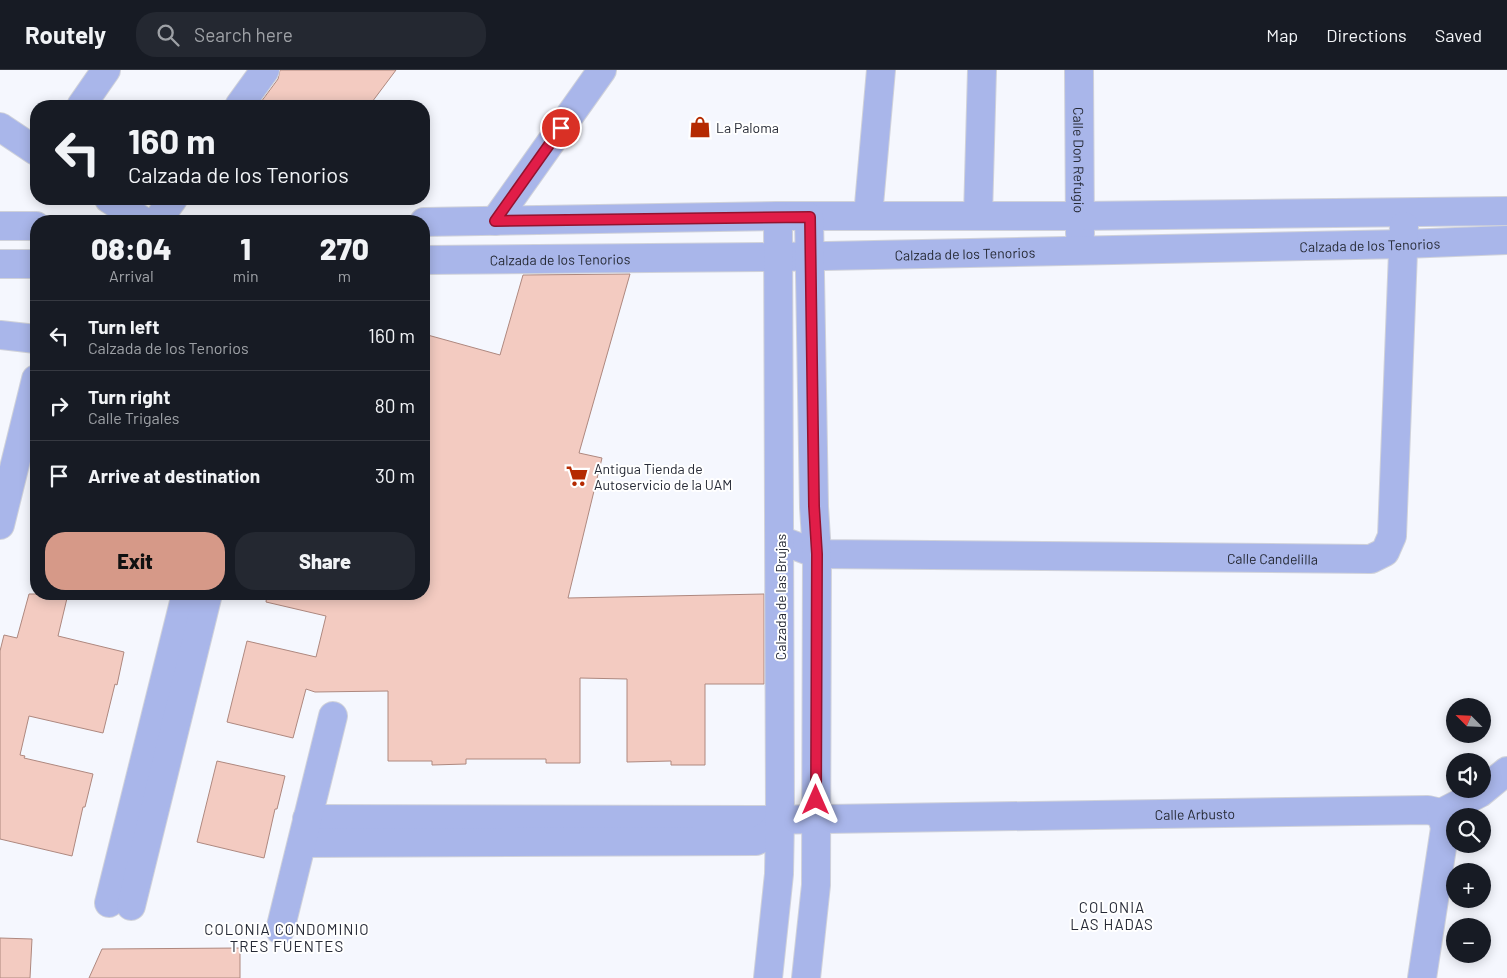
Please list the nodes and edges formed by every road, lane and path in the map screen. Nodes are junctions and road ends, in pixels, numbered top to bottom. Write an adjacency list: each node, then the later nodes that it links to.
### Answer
1 (106, 70): 7 (street)
2 (265, 70): 8 (street)
3 (602, 70): 20 (street)
4 (881, 70): 16 (street)
5 (982, 70): 17 (street)
6 (1079, 70): 18 (street, Calle Don Refugio)
7 (85, 100)
8 (243, 100)
9 (0, 127): 10 (street)
10 (30, 147)
11 (118, 205): 14 (street)
12 (1507, 211): 13 (street)
13 (1405, 212): 18 (street); 25 (street, Calle Candelilla)
14 (134, 215)
15 (778, 216): 19 (street); 20 (street); 28 (street, Calzada de las Brujas)
16 (868, 216): 17 (street); 19 (street)
17 (978, 216): 18 (street)
18 (1080, 216): 26 (street, Calle Don Refugio)
19 (810, 217): 27 (street)
20 (495, 221): 21 (street)
21 (430, 222)
22 (0, 226): 23 (street)
23 (30, 226)
24 (1507, 240): 25 (street, Calzada de los Tenorios)
25 (1404, 244): 26 (street, Calzada de los Tenorios); 39 (street, Calle Candelilla)
26 (1080, 250): 27 (street, Calzada de los Tenorios)
27 (810, 256): 28 (street, Calzada de los Tenorios); 34 (street)
28 (778, 257): 29 (street, Calzada de los Tenorios); 35 (street, Calzada de las Brujas)
29 (430, 260)
30 (0, 264): 31 (street)
31 (30, 264)
32 (0, 335): 33 (street)
33 (30, 338)
34 (812, 373): 35 (street); 39 (street)
35 (779, 374): 38 (street, Calzada de las Brujas)
36 (30, 403): 37 (street)
37 (0, 525)
38 (780, 540): 39 (street); 45 (street, Calzada de las Brujas)
39 (817, 554): 46 (street)
40 (185, 600): 41 (street)
41 (206, 600)
42 (332, 716): 47 (street)
43 (1507, 771): 44 (street)
44 (1441, 813): 46 (street, Calle Arbusto); 51 (street)
45 (780, 819): 46 (street, Calle Arbusto); 47 (street, Calle Arbusto); 49 (street, Calzada de las Brujas)
46 (816, 819): 50 (street)
47 (304, 831): 48 (street)
48 (280, 930)
49 (768, 978)
50 (806, 978)
51 (1422, 978)

